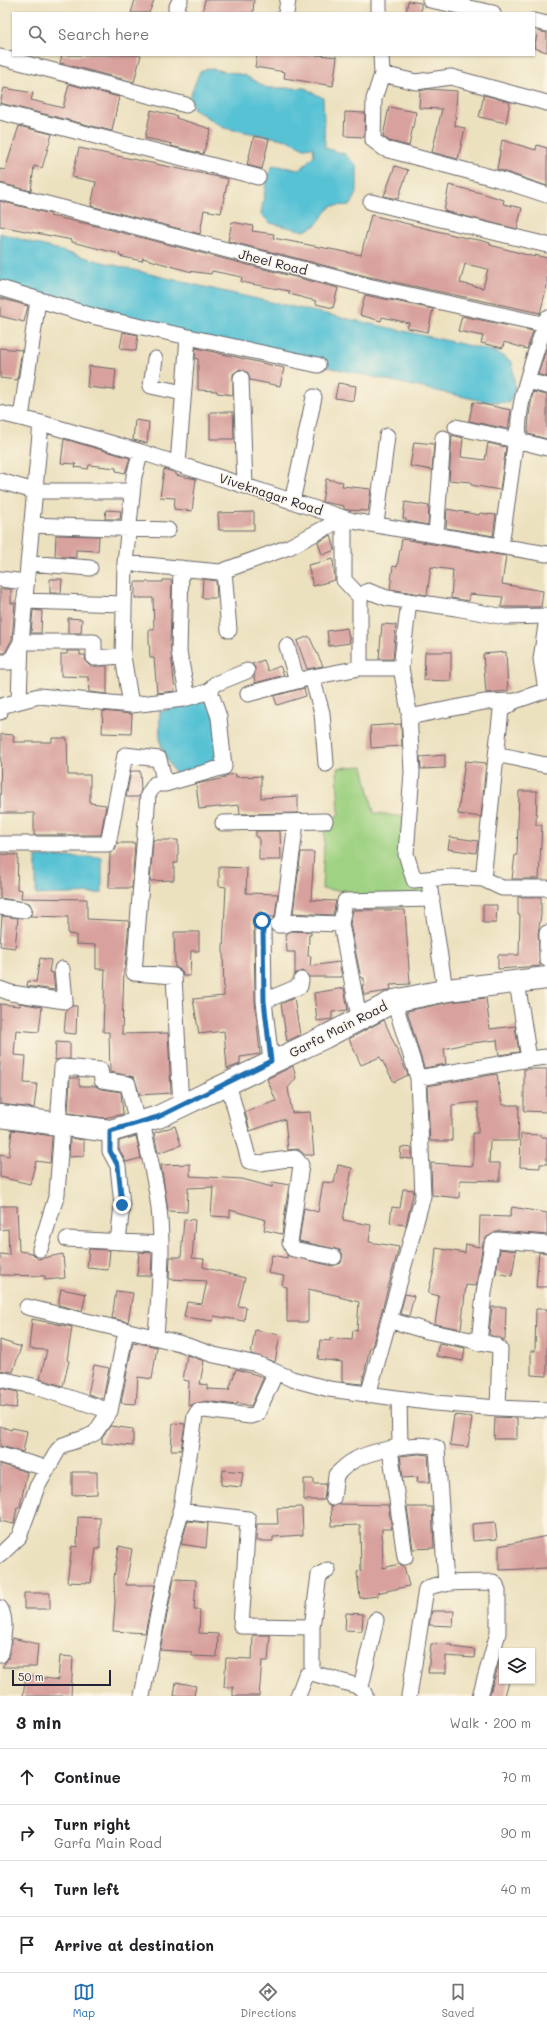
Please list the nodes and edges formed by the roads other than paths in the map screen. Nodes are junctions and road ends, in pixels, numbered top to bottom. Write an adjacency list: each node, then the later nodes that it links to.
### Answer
1 (180, 0): 5 (street)
2 (288, 0): 6 (street)
3 (379, 0): 7 (street)
4 (430, 0): 8 (street)
5 (178, 12)
6 (286, 12)
7 (379, 12)
8 (488, 12)
9 (535, 21): 10 (street)
10 (547, 24)
11 (381, 56): 13 (street)
12 (0, 57): 15 (street)
13 (382, 74): 14 (street); 19 (street)
14 (547, 103)
15 (186, 105)
16 (0, 112): 17 (street)
17 (258, 177)
18 (0, 192): 24 (street, Jheel Road)
19 (547, 195)
20 (370, 202): 21 (street)
21 (547, 245)
22 (0, 288): 23 (street)
23 (38, 300): 25 (street); 34 (street)
24 (546, 322): 29 (street)
25 (188, 337): 27 (street); 31 (street)
26 (155, 359): 31 (street)
27 (318, 365)
28 (241, 378): 44 (street)
29 (527, 381): 30 (street); 38 (street)
30 (547, 386)
31 (183, 393): 42 (street)
32 (314, 397): 47 (street)
33 (0, 413): 34 (street, Viveknagar Road)
34 (21, 418): 35 (street, Viveknagar Road)
35 (41, 422): 41 (street, Viveknagar Road); 45 (street)
36 (456, 427): 38 (street)
37 (387, 436): 49 (street)
38 (518, 437): 40 (street); 54 (street)
39 (443, 438): 53 (street)
40 (547, 448)
41 (142, 452): 42 (street, Viveknagar Road); 46 (street)
42 (178, 464): 44 (street, Viveknagar Road)
43 (0, 484): 45 (street)
44 (245, 486): 47 (street, Viveknagar Road)
45 (34, 491): 46 (street); 50 (street)
46 (132, 491): 51 (street)
47 (292, 502): 48 (street, Viveknagar Road)
48 (344, 518): 49 (street, Viveknagar Road); 60 (street); 63 (street)
49 (376, 524): 53 (street, Viveknagar Road)
50 (31, 525): 51 (street); 56 (street)
51 (129, 528): 52 (street); 57 (street)
52 (168, 530)
53 (436, 535): 54 (street, Viveknagar Road)
54 (500, 546): 55 (street, Viveknagar Road)
55 (547, 554)
56 (28, 563): 58 (street); 62 (street)
57 (125, 563): 59 (street); 66 (street)
58 (90, 568)
59 (181, 568): 60 (street); 81 (street)
60 (224, 571): 68 (street)
61 (0, 579): 62 (street)
62 (26, 582): 64 (street)
63 (360, 597): 65 (street); 73 (street)
64 (24, 601): 66 (street); 69 (street)
65 (409, 601): 67 (street); 74 (street)
66 (124, 604): 71 (street)
67 (547, 617): 78 (street)
68 (229, 630)
69 (21, 642): 71 (street); 72 (street); 82 (street)
70 (287, 646): 77 (street)
71 (123, 656): 84 (street)
72 (0, 662)
73 (360, 668): 74 (street); 76 (street)
74 (401, 668): 86 (street)
75 (247, 671): 79 (street)
76 (312, 677): 77 (street); 88 (street)
77 (297, 681): 80 (street)
78 (546, 690): 83 (street)
79 (210, 691): 81 (street); 90 (street)
80 (248, 694)
81 (188, 698): 84 (street)
82 (19, 701): 84 (street); 85 (street)
83 (515, 701): 86 (street); 87 (street)
84 (131, 705)
85 (0, 712)
86 (409, 717): 95 (street)
87 (496, 755): 89 (street); 96 (street)
88 (326, 764)
89 (547, 765)
90 (165, 784): 94 (street); 119 (street)
91 (325, 821): 92 (street)
92 (296, 822): 93 (street); 101 (street)
93 (223, 823)
94 (0, 844)
95 (428, 879): 96 (street); 98 (street)
96 (483, 879): 97 (street)
97 (547, 888)
98 (432, 900): 102 (street); 110 (street)
99 (0, 907): 100 (street)
100 (24, 910)
101 (283, 922): 102 (street); 111 (street)
102 (341, 924): 113 (street)
103 (547, 933): 104 (street)
104 (547, 959)
105 (62, 969): 109 (street)
106 (547, 978): 108 (main road, Garfa Main Road)
107 (301, 980): 111 (street)
108 (517, 982): 110 (main road, Garfa Main Road); 115 (street)
109 (0, 989)
110 (445, 990): 112 (main road, Garfa Main Road)
111 (264, 1001): 116 (street)
112 (394, 1001): 113 (main road, Garfa Main Road); 117 (street)
113 (359, 1017): 116 (main road, Garfa Main Road)
114 (547, 1057): 115 (street)
115 (529, 1059): 117 (street)
116 (271, 1061): 118 (main road, Garfa Main Road)
117 (418, 1078): 131 (street)
118 (228, 1083): 119 (main road, Garfa Main Road); 129 (street)
119 (181, 1106): 121 (main road, Garfa Main Road)
120 (0, 1116): 122 (main road, Garfa Main Road)
121 (139, 1123): 122 (street); 123 (main road, Garfa Main Road); 126 (street)
122 (60, 1125): 123 (main road, Garfa Main Road); 128 (street)
123 (110, 1131): 125 (street)
124 (67, 1239): 125 (street)
125 (118, 1242): 126 (street)
126 (160, 1244): 133 (street)
127 (547, 1244): 134 (street)
128 (40, 1249)
129 (334, 1257)
130 (27, 1307): 132 (street)
131 (389, 1320): 134 (street); 137 (street)
132 (126, 1331): 133 (street); 141 (street)
133 (156, 1337): 135 (street)
134 (479, 1343): 139 (street)
135 (276, 1372): 137 (street); 146 (street)
136 (0, 1379): 141 (street)
137 (368, 1395): 138 (street)
138 (399, 1399): 139 (street); 142 (street)
139 (498, 1408): 140 (street)
140 (547, 1410)
141 (110, 1411): 144 (street)
142 (395, 1448): 145 (street); 148 (street); 150 (street)
143 (0, 1455): 144 (street)
144 (46, 1468): 147 (street)
145 (333, 1498)
146 (180, 1511): 153 (street); 157 (street)
147 (0, 1555)
148 (405, 1557)
149 (328, 1570): 153 (street)
150 (446, 1584): 159 (street); 160 (street)
151 (0, 1608): 154 (street)
152 (376, 1620): 156 (street)
153 (312, 1627): 155 (street)
154 (0, 1655)
155 (312, 1672): 156 (street); 158 (street)
156 (363, 1692)
157 (142, 1696)
158 (298, 1696)
159 (409, 1696)
160 (480, 1696)

